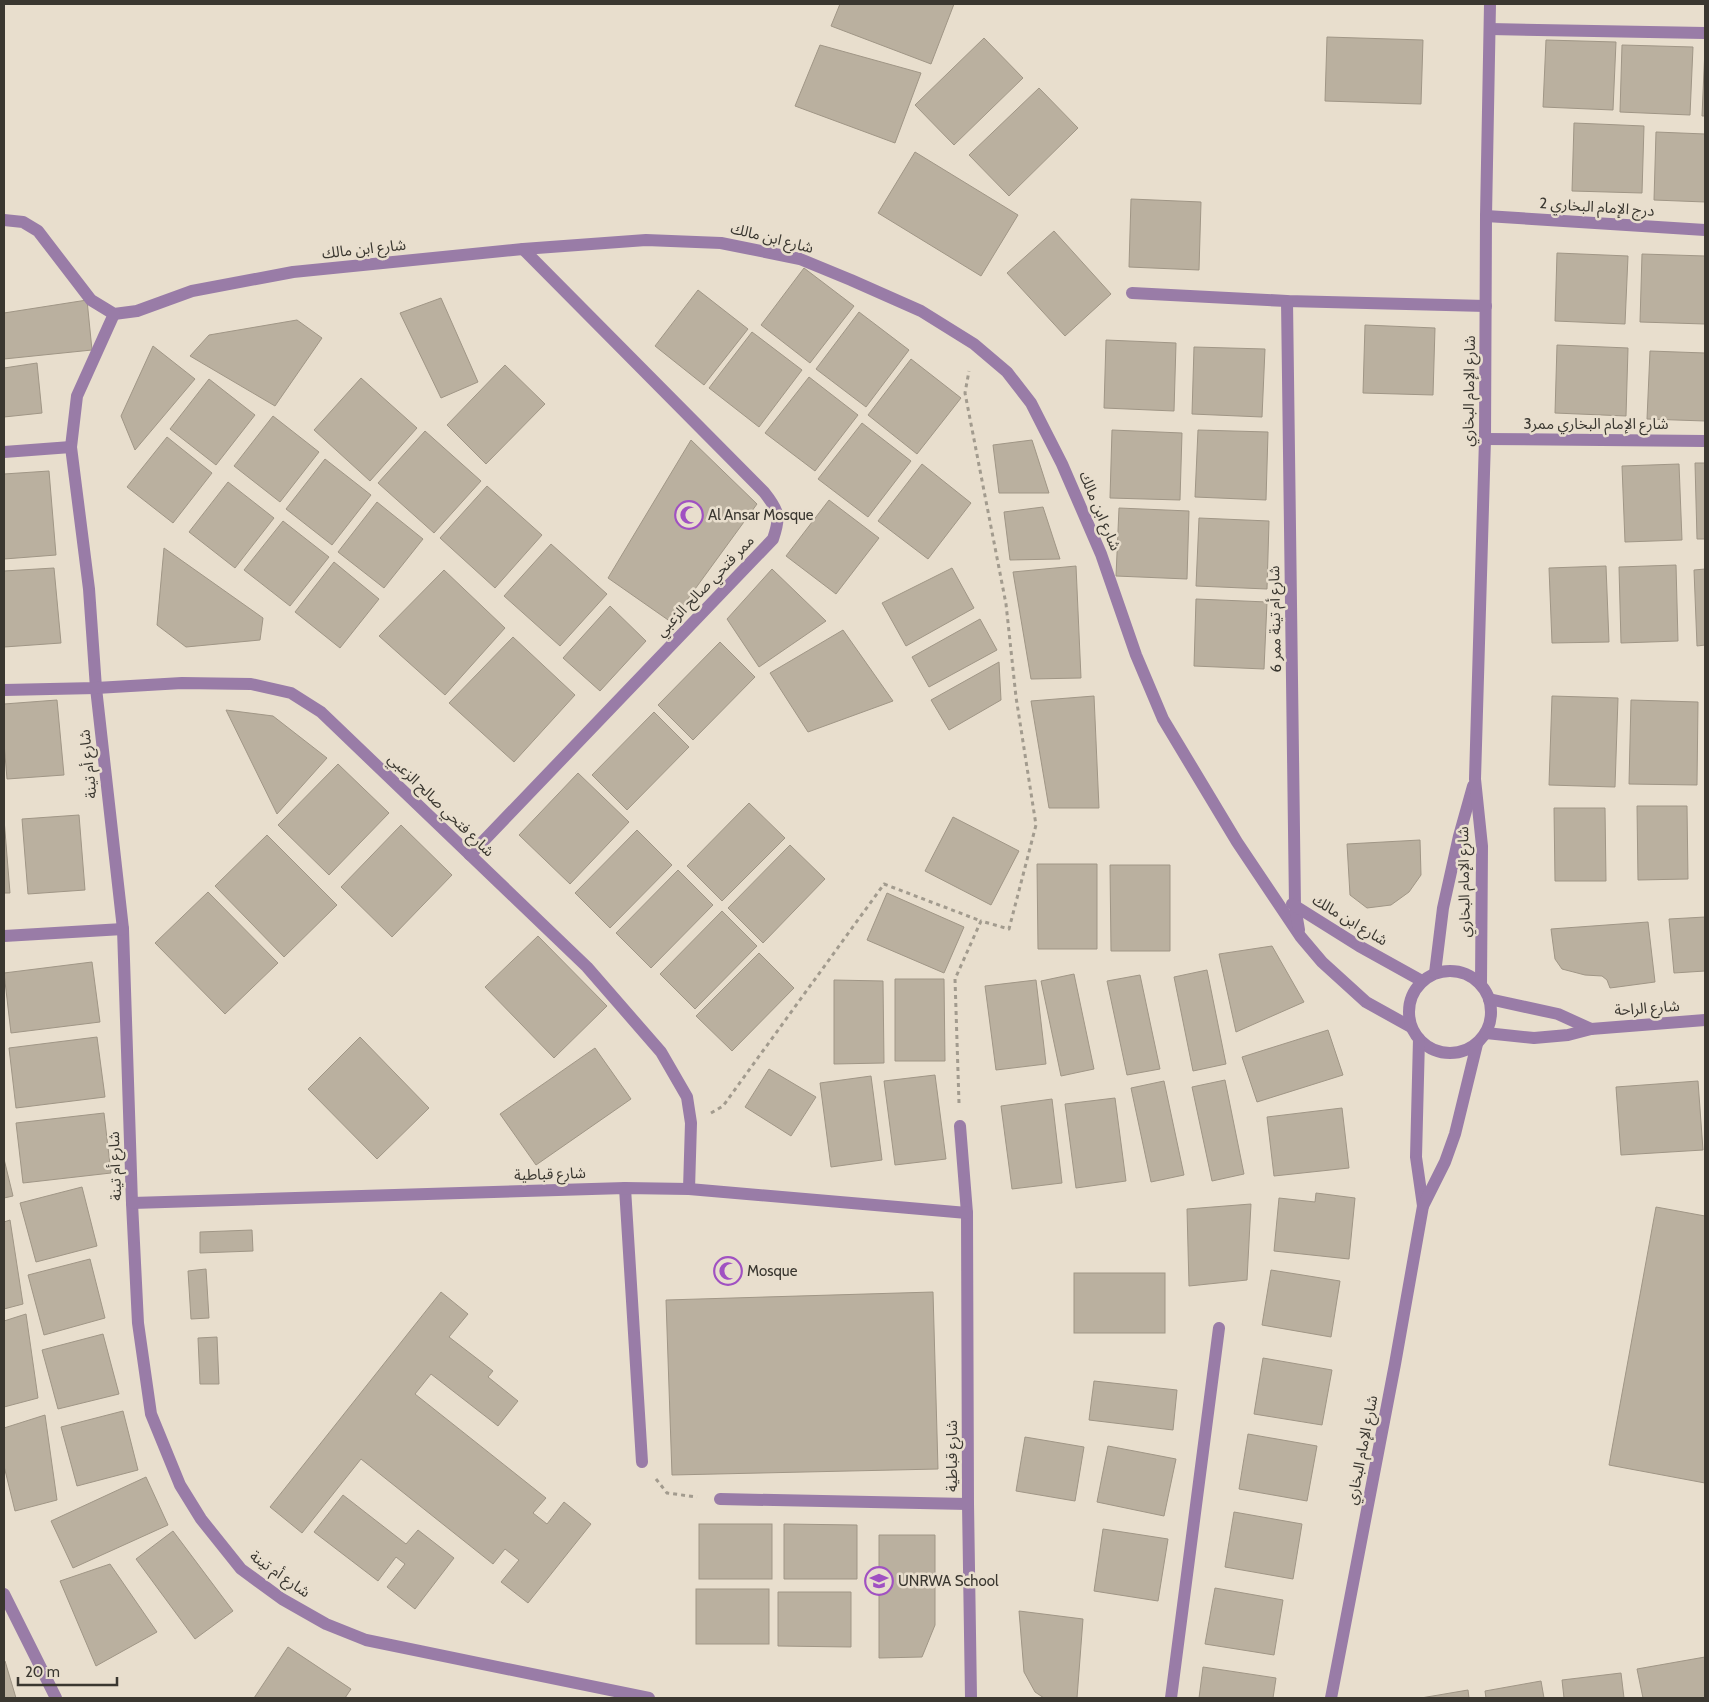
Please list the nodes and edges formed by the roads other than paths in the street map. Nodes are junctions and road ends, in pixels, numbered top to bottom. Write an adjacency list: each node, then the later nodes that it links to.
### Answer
1 (1490, 4): 2 (street, شارع الإمام البخاري)
2 (1490, 29): 3 (street); 4 (street, شارع الإمام البخاري)
3 (1705, 33)
4 (1486, 216): 6 (street, درج الإمام البخاري 2); 10 (street, شارع الإمام البخاري)
5 (4, 220): 11 (street)
6 (1705, 230)
7 (523, 248): 11 (street, شارع ابن مالك); 19 (street, ممر فتحي صالح الزعبي); 20 (street, شارع ابن مالك)
8 (1132, 293): 9 (street)
9 (1287, 301): 10 (street); 21 (street, شارع أم تينة ممر 6)
10 (1486, 306): 12 (street, شارع الإمام البخاري)
11 (114, 314): 14 (street, شارع أم تينة)
12 (1486, 439): 13 (street, شارع الإمام البخاري ممر3); 18 (street, شارع الإمام البخاري)
13 (1705, 441)
14 (71, 447): 15 (street); 16 (street, شارع أم تينة)
15 (4, 452)
16 (96, 688): 17 (street, شارع فتحي صالح الزعبي); 19 (street, شارع فتحي صالح الزعبي); 22 (street, شارع أم تينة)
17 (4, 690)
18 (1475, 779): 25 (street, شارع الإمام البخاري); 27 (street, شارع الإمام البخاري)
19 (470, 855): 37 (street, شارع فتحي صالح الزعبي)
20 (1265, 882): 21 (street, شارع ابن مالك); 24 (street, شارع ابن مالك)
21 (1295, 906): 24 (street, شارع أم تينة ممر 6); 26 (street, شارع ابن مالك)
22 (123, 928): 23 (street); 38 (street, شارع أم تينة)
23 (4, 936)
24 (1300, 936): 30 (street, شارع ابن مالك)
25 (1435, 973): 26 (street); 27 (street)
26 (1422, 981): 30 (street)
27 (1481, 984): 28 (street)
28 (1490, 999): 31 (street, شارع الراحة); 32 (street)
29 (1705, 1020): 31 (street, شارع الراحة)
30 (1411, 1027): 33 (street)
31 (1591, 1029): 32 (street, شارع الراحة)
32 (1486, 1033): 34 (street)
33 (1419, 1039): 34 (street); 39 (street, شارع الإمام البخاري)
34 (1477, 1044): 39 (street, شارع الإمام البخاري)
35 (960, 1126): 40 (street, شارع قباطية)
36 (624, 1188): 37 (street, شارع قباطية); 38 (street, شارع قباطية); 42 (street)
37 (690, 1190): 40 (street, شارع قباطية)
38 (132, 1203): 47 (street, شارع أم تينة)
39 (1422, 1206): 50 (street, شارع الإمام البخاري)
40 (967, 1213): 44 (street, شارع قباطية)
41 (1218, 1328): 49 (street)
42 (642, 1462)
43 (720, 1499): 44 (street)
44 (968, 1504): 48 (street, شارع قباطية)
45 (4, 1594): 46 (street)
46 (56, 1698)
47 (649, 1698)
48 (972, 1698)
49 (1171, 1698)
50 (1331, 1698)

